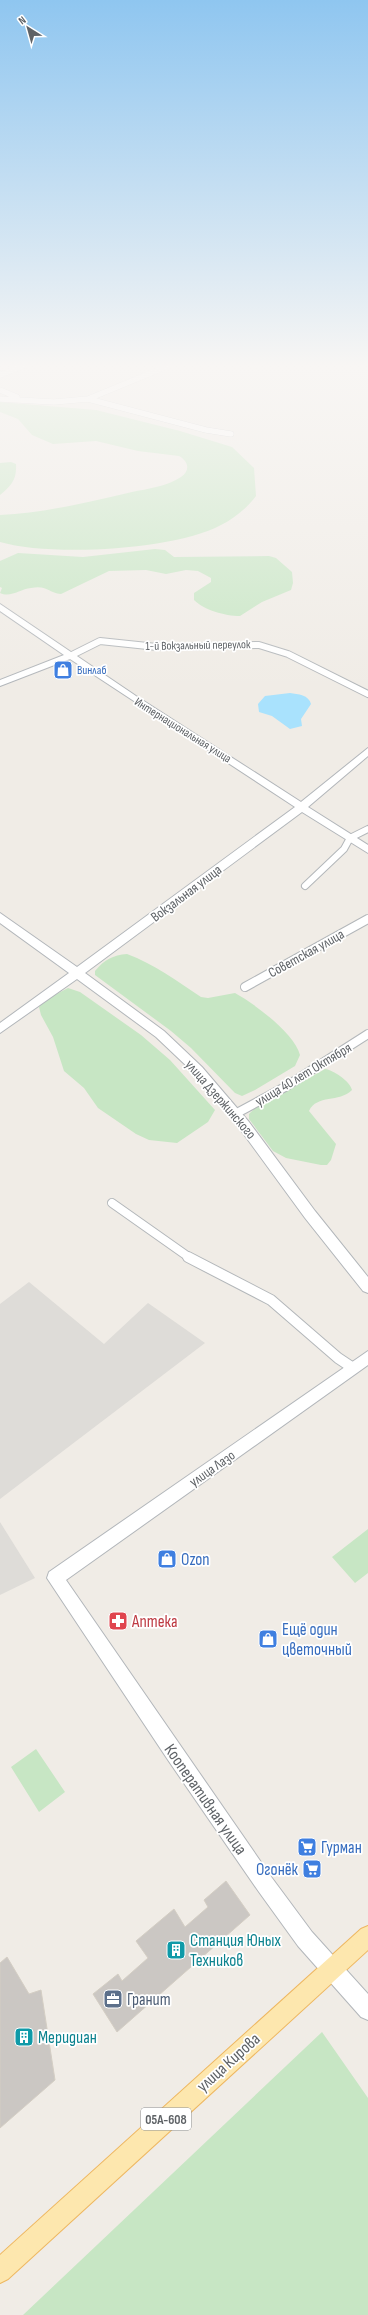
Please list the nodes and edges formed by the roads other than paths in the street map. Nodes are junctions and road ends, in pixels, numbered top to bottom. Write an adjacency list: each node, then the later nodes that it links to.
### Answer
1 (0, 607): 2 (main road, Интернациональная улица)
2 (70, 656): 3 (main road); 4 (street, 1-й Вокзальный переулок); 6 (main road, Интернациональная улица)
3 (0, 683)
4 (368, 694)
5 (368, 751): 6 (main road, Вокзальная улица)
6 (303, 806): 8 (main road, Интернациональная улица); 13 (main road, Вокзальная улица)
7 (368, 829): 8 (street)
8 (350, 838): 9 (main road, Интернациональная улица); 10 (street)
9 (368, 850)
10 (305, 886)
11 (0, 917): 13 (main road, улица Дзержинского)
12 (368, 919): 14 (street, Советская улица)
13 (78, 973): 15 (main road, Вокзальная улица); 17 (main road, улица Дзержинского)
14 (245, 987)
15 (0, 1029)
16 (368, 1034): 17 (street, улица 40 лет Октября)
17 (236, 1113): 19 (main road, улица Дзержинского)
18 (112, 1203): 21 (street)
19 (368, 1287)
20 (368, 1357): 21 (main road, улица Лазо)
21 (353, 1368): 22 (main road, улица Лазо)
22 (55, 1578): 24 (main road, Кооперативная улица)
23 (368, 1936): 24 (main road, улица Кирова / 05А-608)
24 (332, 1967): 25 (main road, Кооперативная улица); 26 (main road, улица Кирова / 05А-608)
25 (368, 2010)
26 (0, 2271)

